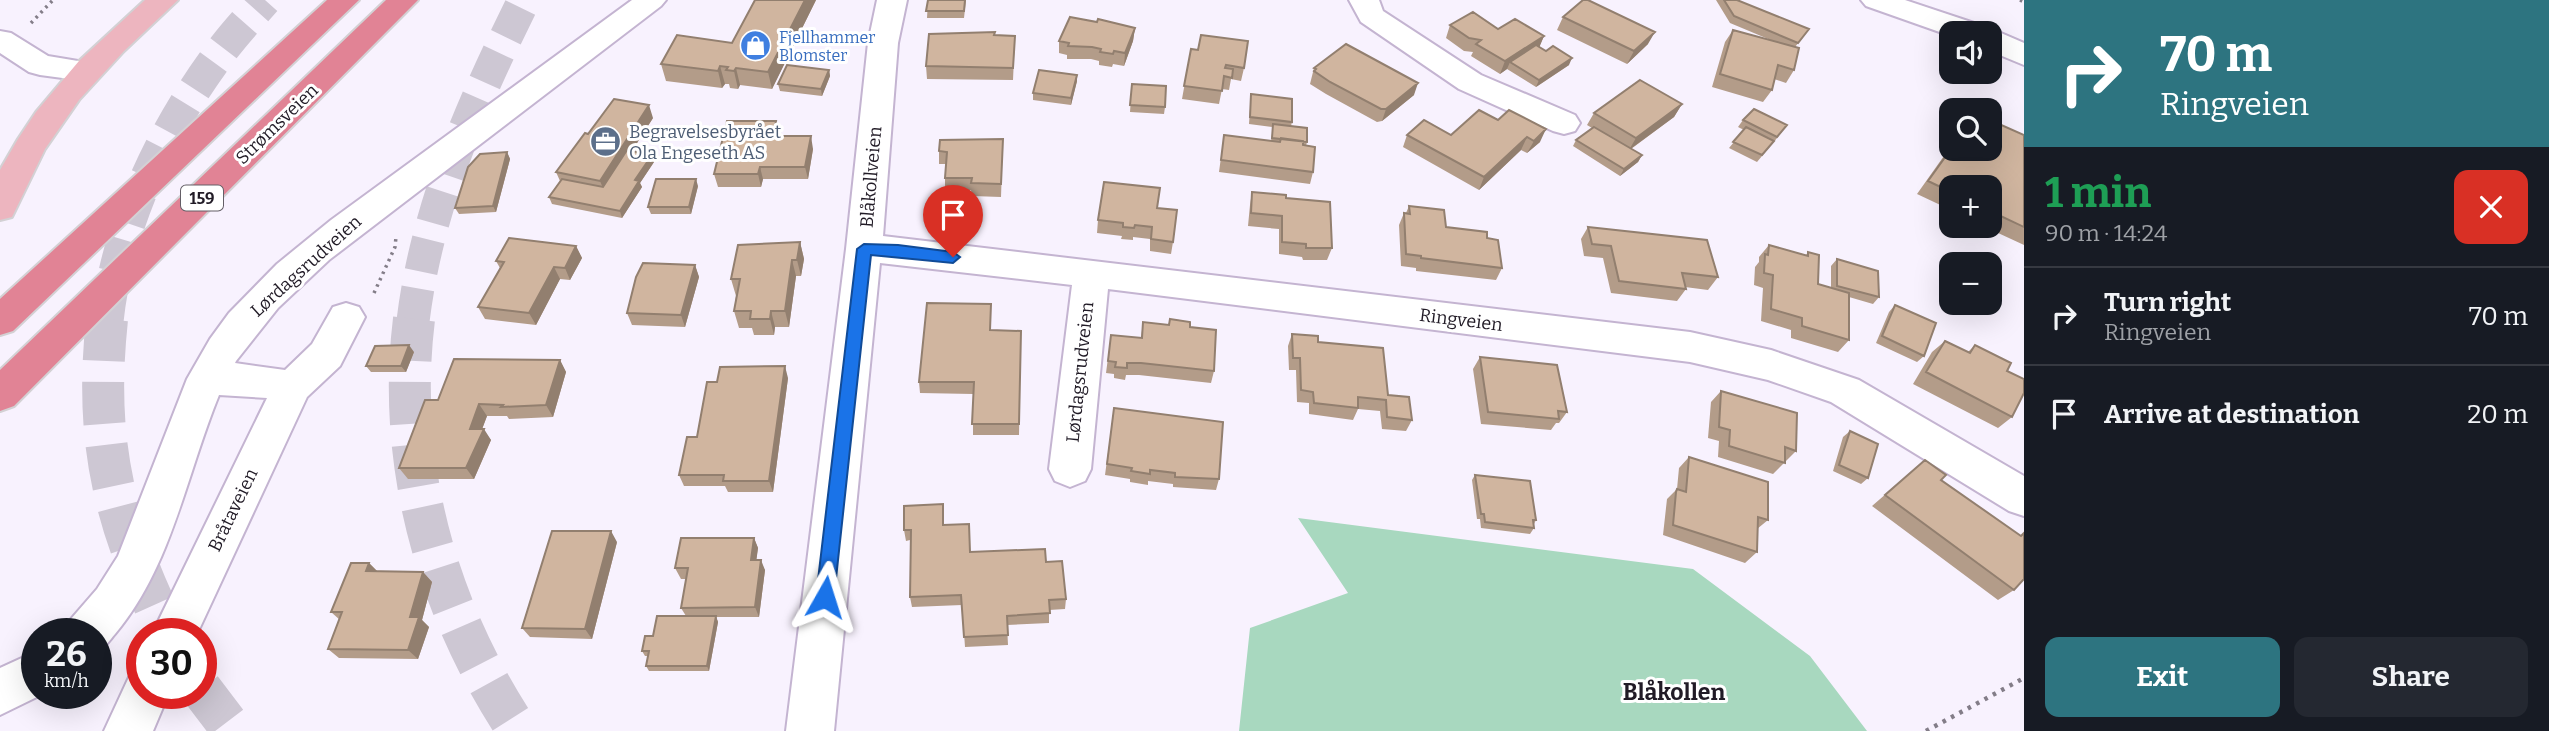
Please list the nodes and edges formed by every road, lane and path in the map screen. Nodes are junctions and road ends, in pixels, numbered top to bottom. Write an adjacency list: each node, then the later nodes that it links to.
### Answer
1 (53, 0): 10 (path)
2 (163, 0): 13 (main road)
3 (344, 0): 20 (highway, 159)
4 (403, 0): 23 (highway, Strømsveien / 159)
5 (651, 0): 16 (street, Lørdagsrudveien)
6 (892, 0): 17 (street, Blåkollveien)
7 (1364, 0): 14 (street)
8 (1876, 0): 9 (street)
9 (1939, 22)
10 (11, 35): 13 (street)
11 (2002, 45): 12 (street)
12 (2024, 55)
13 (85, 72): 15 (main road)
14 (1564, 123)
15 (0, 208)
16 (372, 208): 19 (path); 21 (street, Lørdagsrudveien)
17 (864, 249): 18 (street, Ringveien); 33 (street, Blåkollveien)
18 (1091, 275): 24 (street, Lørdagsrudveien); 25 (street, Ringveien)
19 (346, 317): 22 (street, Bråtaveien)
20 (0, 321)
21 (206, 379): 22 (street); 26 (street, Lørdagsrudveien)
22 (292, 387): 27 (street, Bråtaveien)
23 (0, 395)
24 (1070, 469)
25 (2024, 498)
26 (100, 618)
27 (182, 618)
28 (2024, 678): 34 (path)
29 (21, 681): 30 (street)
30 (0, 692)
31 (138, 709): 32 (street)
32 (128, 731)
33 (810, 731)
34 (1926, 731)

